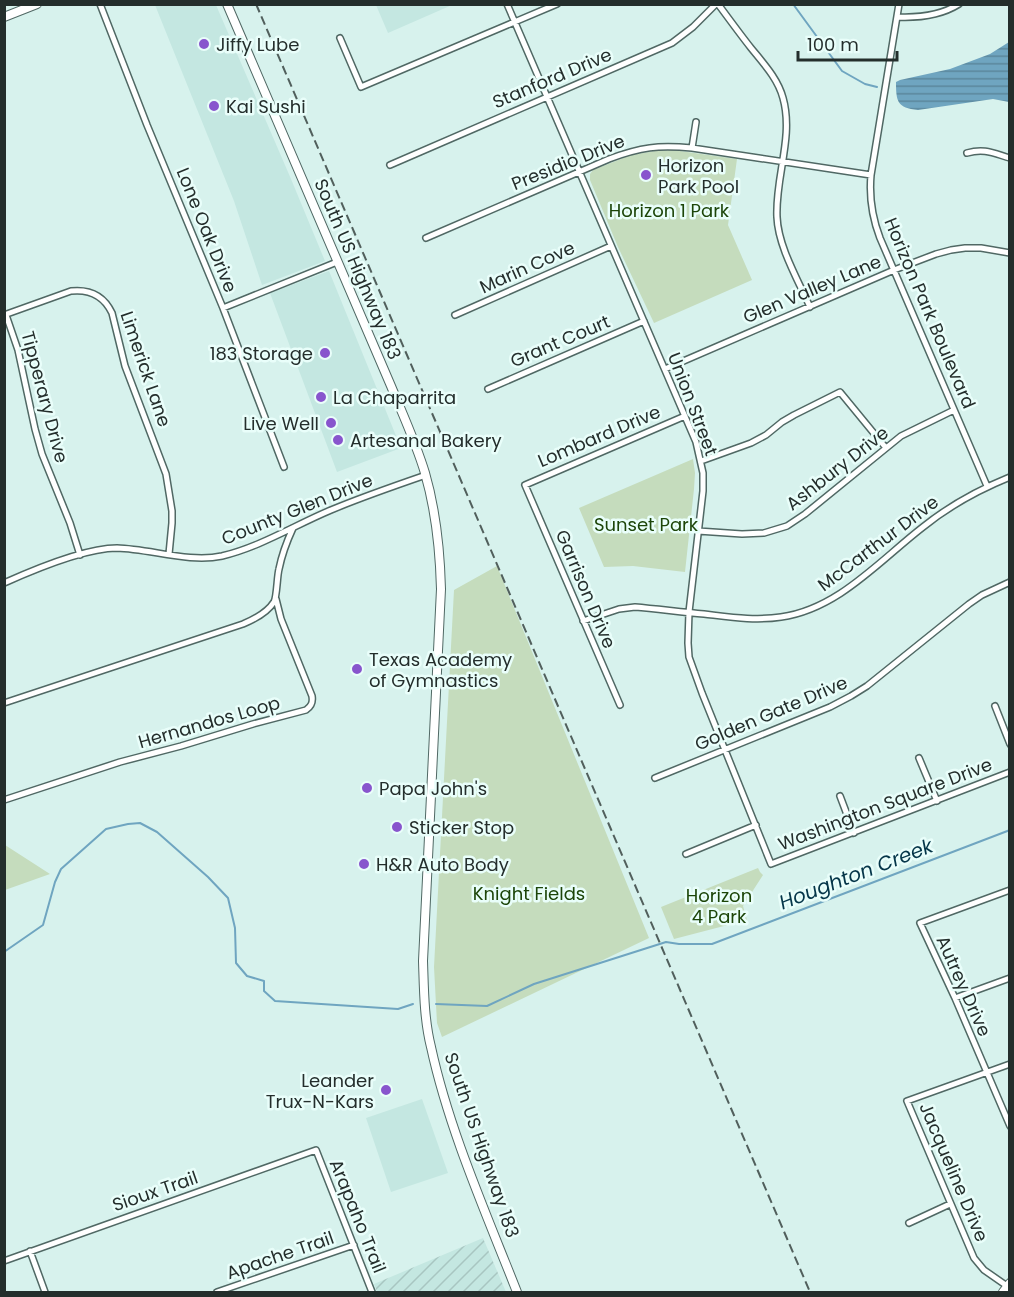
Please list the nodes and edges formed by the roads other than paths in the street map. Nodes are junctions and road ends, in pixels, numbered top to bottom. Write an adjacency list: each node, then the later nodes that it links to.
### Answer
1 (37, 4): 9 (main road)
2 (100, 4): 28 (street, Lone Oak Drive)
3 (227, 4): 25 (main road, South US Highway 183)
4 (507, 4): 11 (street, Union Street)
5 (557, 4): 11 (street)
6 (717, 4): 13 (street, Stanford Drive); 18 (street)
7 (899, 4): 10 (street, Horizon Park Boulevard)
8 (959, 4): 10 (street)
9 (4, 17)
10 (897, 17): 21 (street, Horizon Park Boulevard)
11 (515, 22): 12 (street); 13 (street, Union Street)
12 (340, 38)
13 (547, 97): 19 (street, Stanford Drive); 20 (street, Union Street)
14 (696, 122): 15 (street)
15 (692, 148): 18 (street, Presidio Drive); 20 (street, Presidio Drive)
16 (967, 153): 17 (street)
17 (1010, 158)
18 (782, 161): 21 (street, Presidio Drive); 27 (street)
19 (390, 165)
20 (579, 172): 22 (street, Presidio Drive); 23 (street, Union Street)
21 (870, 175): 26 (street, Horizon Park Boulevard)
22 (426, 238)
23 (611, 246): 30 (street, Marin Cove); 31 (street, Union Street)
24 (1010, 253): 26 (street, Glen Valley Lane)
25 (338, 262): 28 (street); 39 (main road, South US Highway 183)
26 (894, 270): 27 (street, Glen Valley Lane); 34 (street, Horizon Park Boulevard)
27 (810, 307): 32 (street, Glen Valley Lane)
28 (223, 308): 38 (street, Lone Oak Drive)
29 (5, 315): 45 (street, Limerick Lane); 46 (street, Tipperary Drive)
30 (455, 315)
31 (644, 321): 32 (street, Union Street); 33 (street, Grant Court)
32 (664, 369): 35 (street, Union Street)
33 (488, 389)
34 (954, 410): 36 (street, Ashbury Drive); 42 (street, Horizon Park Boulevard)
35 (685, 416): 37 (street, Union Street); 41 (street, Lombard Drive)
36 (886, 448): 37 (street); 44 (street, Ashbury Drive)
37 (701, 461): 44 (street, Union Street)
38 (284, 467)
39 (426, 475): 43 (street, County Glen Drive); 83 (main road, South US Highway 183)
40 (1010, 477): 42 (street, McCarthur Drive)
41 (525, 485): 51 (street, Garrison Drive)
42 (987, 486): 50 (street, McCarthur Drive)
43 (294, 527): 45 (street, County Glen Drive); 49 (street, Hernandos Loop)
44 (698, 531): 50 (street, Union Street)
45 (169, 554): 46 (street, County Glen Drive)
46 (80, 555): 48 (street, County Glen Drive)
47 (1010, 582): 56 (street, Golden Gate Drive)
48 (4, 583)
49 (276, 599): 52 (street); 61 (street, Hernandos Loop)
50 (689, 612): 51 (street, McCarthur Drive); 56 (street, Union Street)
51 (583, 621): 53 (street, Garrison Drive)
52 (4, 703)
53 (620, 705)
54 (995, 706): 55 (street)
55 (1010, 744)
56 (725, 750): 59 (street, Golden Gate Drive); 63 (street, Union Street)
57 (919, 758): 62 (street)
58 (1010, 772): 62 (street, Washington Square Drive)
59 (655, 778)
60 (840, 796): 64 (street)
61 (4, 800)
62 (937, 801): 64 (street, Washington Square Drive)
63 (756, 825): 65 (street); 66 (street, Union Street)
64 (854, 833): 66 (street, Washington Square Drive)
65 (686, 854)
66 (771, 864)
67 (1010, 890): 69 (street, Autrey Drive)
68 (1010, 978): 69 (street)
69 (955, 998): 71 (street, Autrey Drive)
70 (1010, 1064): 71 (street)
71 (986, 1073): 72 (street, Autrey Drive); 74 (street, Jacqueline Drive)
72 (1010, 1126)
73 (316, 1150): 76 (street, Arapaho Trail); 77 (street, Sioux Trail)
74 (950, 1204): 75 (street); 79 (street, Jacqueline Drive)
75 (909, 1222)
76 (354, 1245): 81 (street, Apache Trail); 82 (street, Arapaho Trail)
77 (30, 1251): 78 (street, Sioux Trail); 80 (street)
78 (4, 1260)
79 (1007, 1287)
80 (45, 1293)
81 (217, 1293)
82 (372, 1293)
83 (517, 1293)

